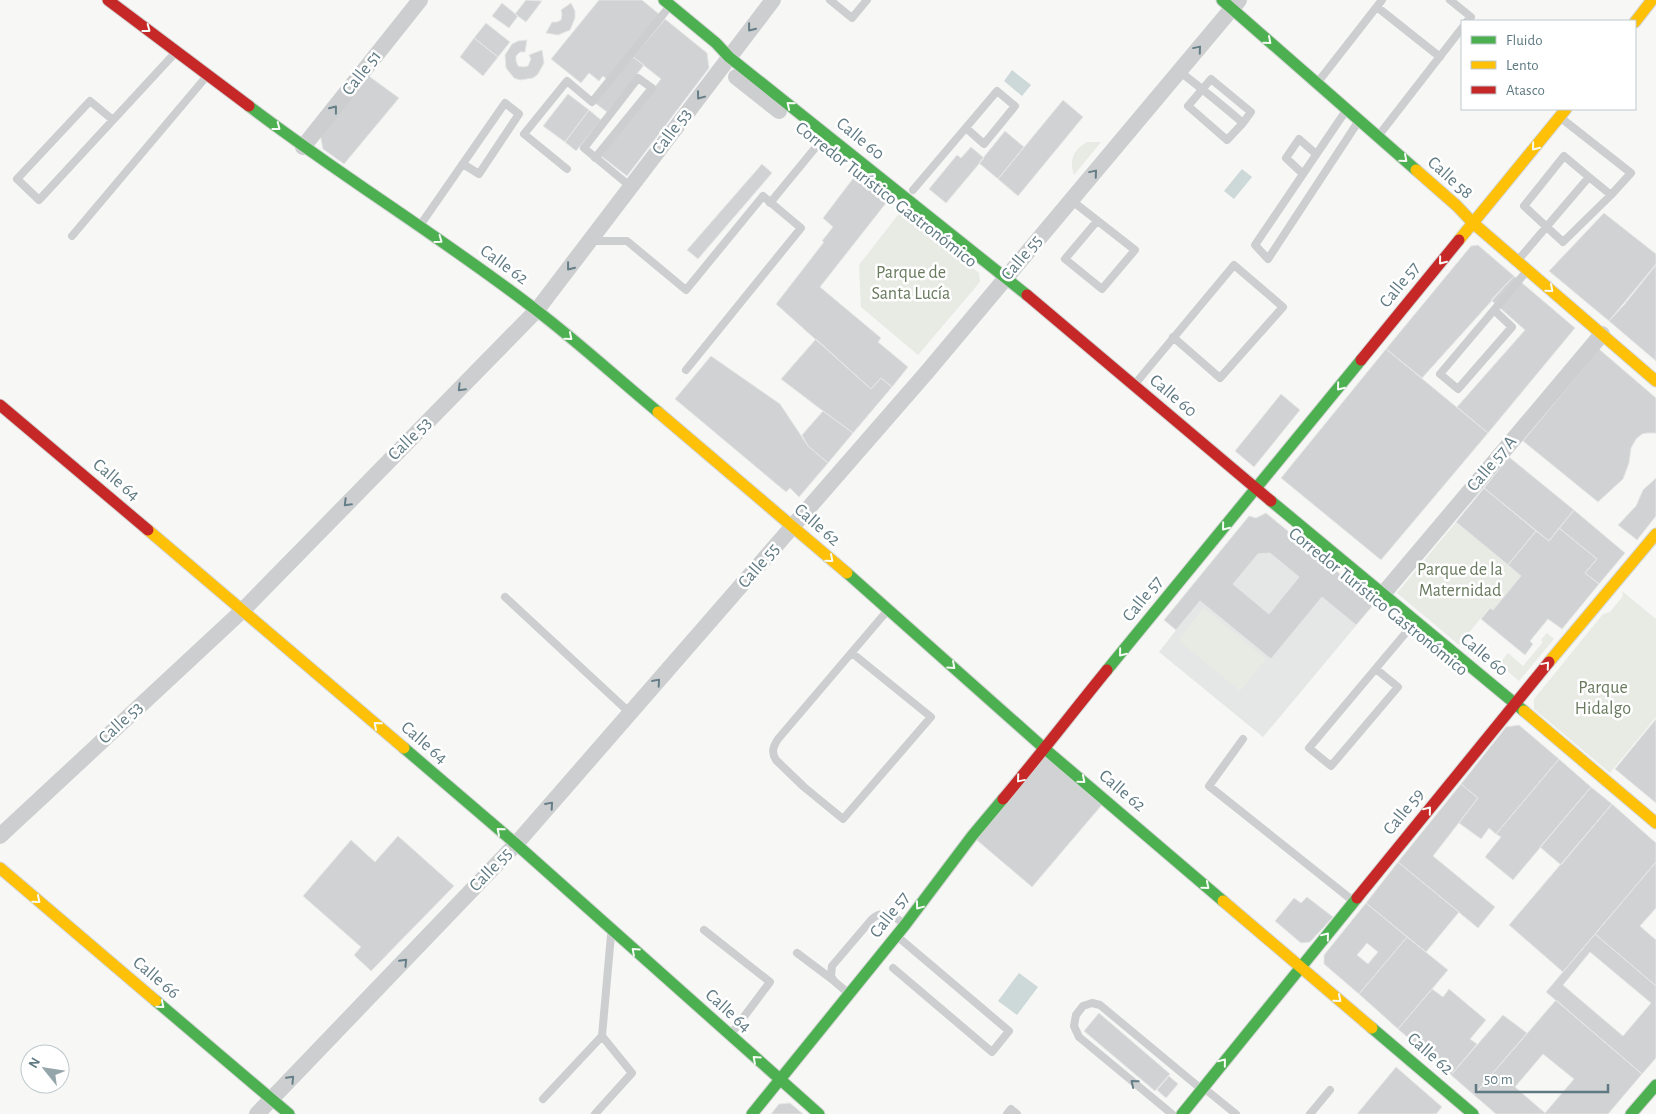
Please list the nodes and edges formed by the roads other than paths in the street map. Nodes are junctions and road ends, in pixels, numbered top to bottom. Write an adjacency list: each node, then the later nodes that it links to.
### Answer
1 (108, 0): 17 (main road, Calle 62, one-way to 17)
2 (420, 0): 33 (street, Calle 51, one-way to 2)
3 (652, 0): 11 (street)
4 (773, 0): 19 (street, Calle 53, one-way to 19)
5 (830, 0): 6 (lane)
6 (867, 0)
7 (1450, 0): 12 (lane)
8 (1652, 0): 13 (main road)
9 (1231, 3): 20 (street, Calle 55, one-way to 9); 23 (main road, Calle 58, one-way to 23)
10 (1380, 3): 18 (lane); 23 (lane)
11 (670, 4): 15 (street); 16 (street); 19 (main road, Calle 60); 37 (lane)
12 (1468, 20)
13 (1636, 21)
14 (1461, 29): 18 (lane)
15 (726, 38)
16 (712, 49)
17 (176, 51): 21 (main road, Calle 62); 27 (lane)
18 (1440, 56): 31 (lane)
19 (737, 57): 32 (main road, Calle 60, one-way to 19); 40 (street, Calle 53, one-way to 40); 41 (street, Corredor Turístico Gastronómico)
20 (1179, 71): 24 (lane); 43 (street, Calle 55, one-way to 20)
21 (208, 75): 33 (main road, Calle 62, one-way to 33); 49 (lane)
22 (736, 77): 32 (street, Corredor Turístico Gastronómico)
23 (1317, 83): 25 (main road, Calle 58)
24 (1202, 89): 29 (lane); 29 (lane); 29 (lane)
25 (1347, 109): 28 (main road, Calle 58); 34 (lane)
26 (1563, 113): 42 (lane); 46 (main road, Calle 57, one-way to 46)
27 (113, 120): 27 (lane)
28 (1359, 120): 31 (main road, Calle 58); 38 (lane)
29 (1243, 123)
30 (966, 128): 30 (lane); 41 (lane)
31 (1378, 136): 46 (main road, Calle 58, one-way to 46)
32 (822, 138): 44 (lane); 52 (main road, Calle 60); 65 (street, Corredor Turístico Gastronómico)
33 (303, 147): 47 (main road, Calle 62)
34 (1316, 154): 38 (lane); 38 (lane)
35 (595, 158): 35 (lane); 40 (lane)
36 (463, 164): 36 (lane); 47 (lane)
37 (567, 169)
38 (1303, 174)
39 (1589, 177): 42 (lane); 48 (lane); 48 (lane)
40 (631, 187): 50 (street, Calle 53)
41 (913, 190): 52 (street, Corredor Turístico Gastronómico)
42 (1611, 195): 48 (lane)
43 (1071, 200): 45 (lane); 52 (street, Calle 55)
44 (770, 202): 50 (lane); 59 (lane)
45 (1097, 220): 45 (lane)
46 (1473, 223): 51 (main road, Calle 58); 65 (main road, Calle 57, one-way to 65)
47 (420, 226): 55 (main road, Calle 62, one-way to 55)
48 (1547, 227): 51 (lane)
49 (72, 236)
50 (591, 241): 55 (street, Calle 53, one-way to 55)
51 (1517, 261): 53 (main road, Calle 58)
52 (1003, 270): 61 (main road, Calle 60); 67 (street, Calle 55)
53 (1528, 270): 56 (lane); 57 (main road, Calle 58, one-way to 57)
54 (1022, 280): 61 (street)
55 (537, 310): 67 (main road, Calle 62, one-way to 67); 72 (street, Calle 53, one-way to 72)
56 (1494, 310): 56 (lane)
57 (1602, 334): 60 (main road, Calle 58); 69 (street, Calle 57 A)
58 (1173, 338): 58 (lane); 61 (lane)
59 (686, 370)
60 (1656, 381)
61 (1136, 382): 63 (street); 65 (main road, Calle 60)
62 (0, 405): 72 (main road, Calle 64)
63 (1260, 469)
64 (1272, 486): 69 (street, Corredor Turístico Gastronómico)
65 (1248, 491): 69 (main road, Calle 60); 80 (main road, Calle 57, one-way to 80)
66 (1262, 506): 73 (street, Corredor Turístico Gastronómico)
67 (793, 527): 71 (main road, Calle 62, one-way to 71); 78 (street, Calle 55, one-way to 67)
68 (1656, 534): 76 (main road, Calle 59, one-way to 68)
69 (1386, 590): 73 (main road, Calle 60); 76 (street, Corredor Turístico Gastronómico)
70 (505, 597): 78 (lane)
71 (889, 609): 74 (lane); 80 (main road, Calle 62, one-way to 80)
72 (243, 610): 84 (street, Calle 53); 85 (main road, Calle 64, one-way to 72)
73 (1413, 624): 75 (lane); 76 (main road, Calle 60); 77 (street, Corredor Turístico Gastronómico)
74 (852, 653): 74 (lane)
75 (1376, 669): 75 (lane)
76 (1514, 696): 82 (main road, Calle 60); 87 (main road, Calle 59, one-way to 76)
77 (1495, 698)
78 (630, 713): 85 (street, Calle 55, one-way to 78)
79 (1243, 739): 87 (lane)
80 (1045, 749): 88 (main road, Calle 57, one-way to 88); 93 (main road, Calle 62, one-way to 93)
81 (1656, 812): 83 (street)
82 (1656, 823)
83 (1656, 833)
84 (0, 836)
85 (516, 844): 89 (main road, Calle 64); 103 (street, Calle 55, one-way to 85)
86 (0, 868): 103 (main road, Calle 66, one-way to 103)
87 (1354, 901): 93 (main road, Calle 59, one-way to 87)
88 (905, 925): 91 (main road, Calle 57); 95 (lane)
89 (612, 930): 97 (lane); 98 (main road, Calle 64, one-way to 89)
90 (704, 930): 98 (lane)
91 (897, 935): 94 (lane); 96 (main road, Calle 57)
92 (797, 953): 95 (lane)
93 (1301, 966): 101 (main road, Calle 59, one-way to 93); 105 (main road, Calle 62, one-way to 105)
94 (893, 968)
95 (834, 981): 96 (lane)
96 (850, 994): 99 (main road, Calle 57)
97 (602, 1036): 104 (lane); 108 (lane)
98 (730, 1036): 99 (main road, Calle 64, one-way to 98)
99 (780, 1080): 109 (main road, Calle 57); 110 (main road, Calle 64)
100 (1656, 1085): 117 (main road)
101 (1202, 1088): 113 (lane, one-way to 101); 114 (main road, Calle 59); 115 (lane)
102 (1330, 1090): 116 (lane)
103 (272, 1100): 106 (street, Calle 55); 107 (main road, Calle 66)
104 (543, 1100)
105 (1469, 1113)
106 (258, 1114)
107 (288, 1114)
108 (595, 1114)
109 (752, 1114)
110 (819, 1114)
111 (1007, 1114): 112 (lane)
112 (1017, 1114)
113 (1172, 1114)
114 (1182, 1114)
115 (1236, 1114)
116 (1310, 1114)
117 (1631, 1114)

